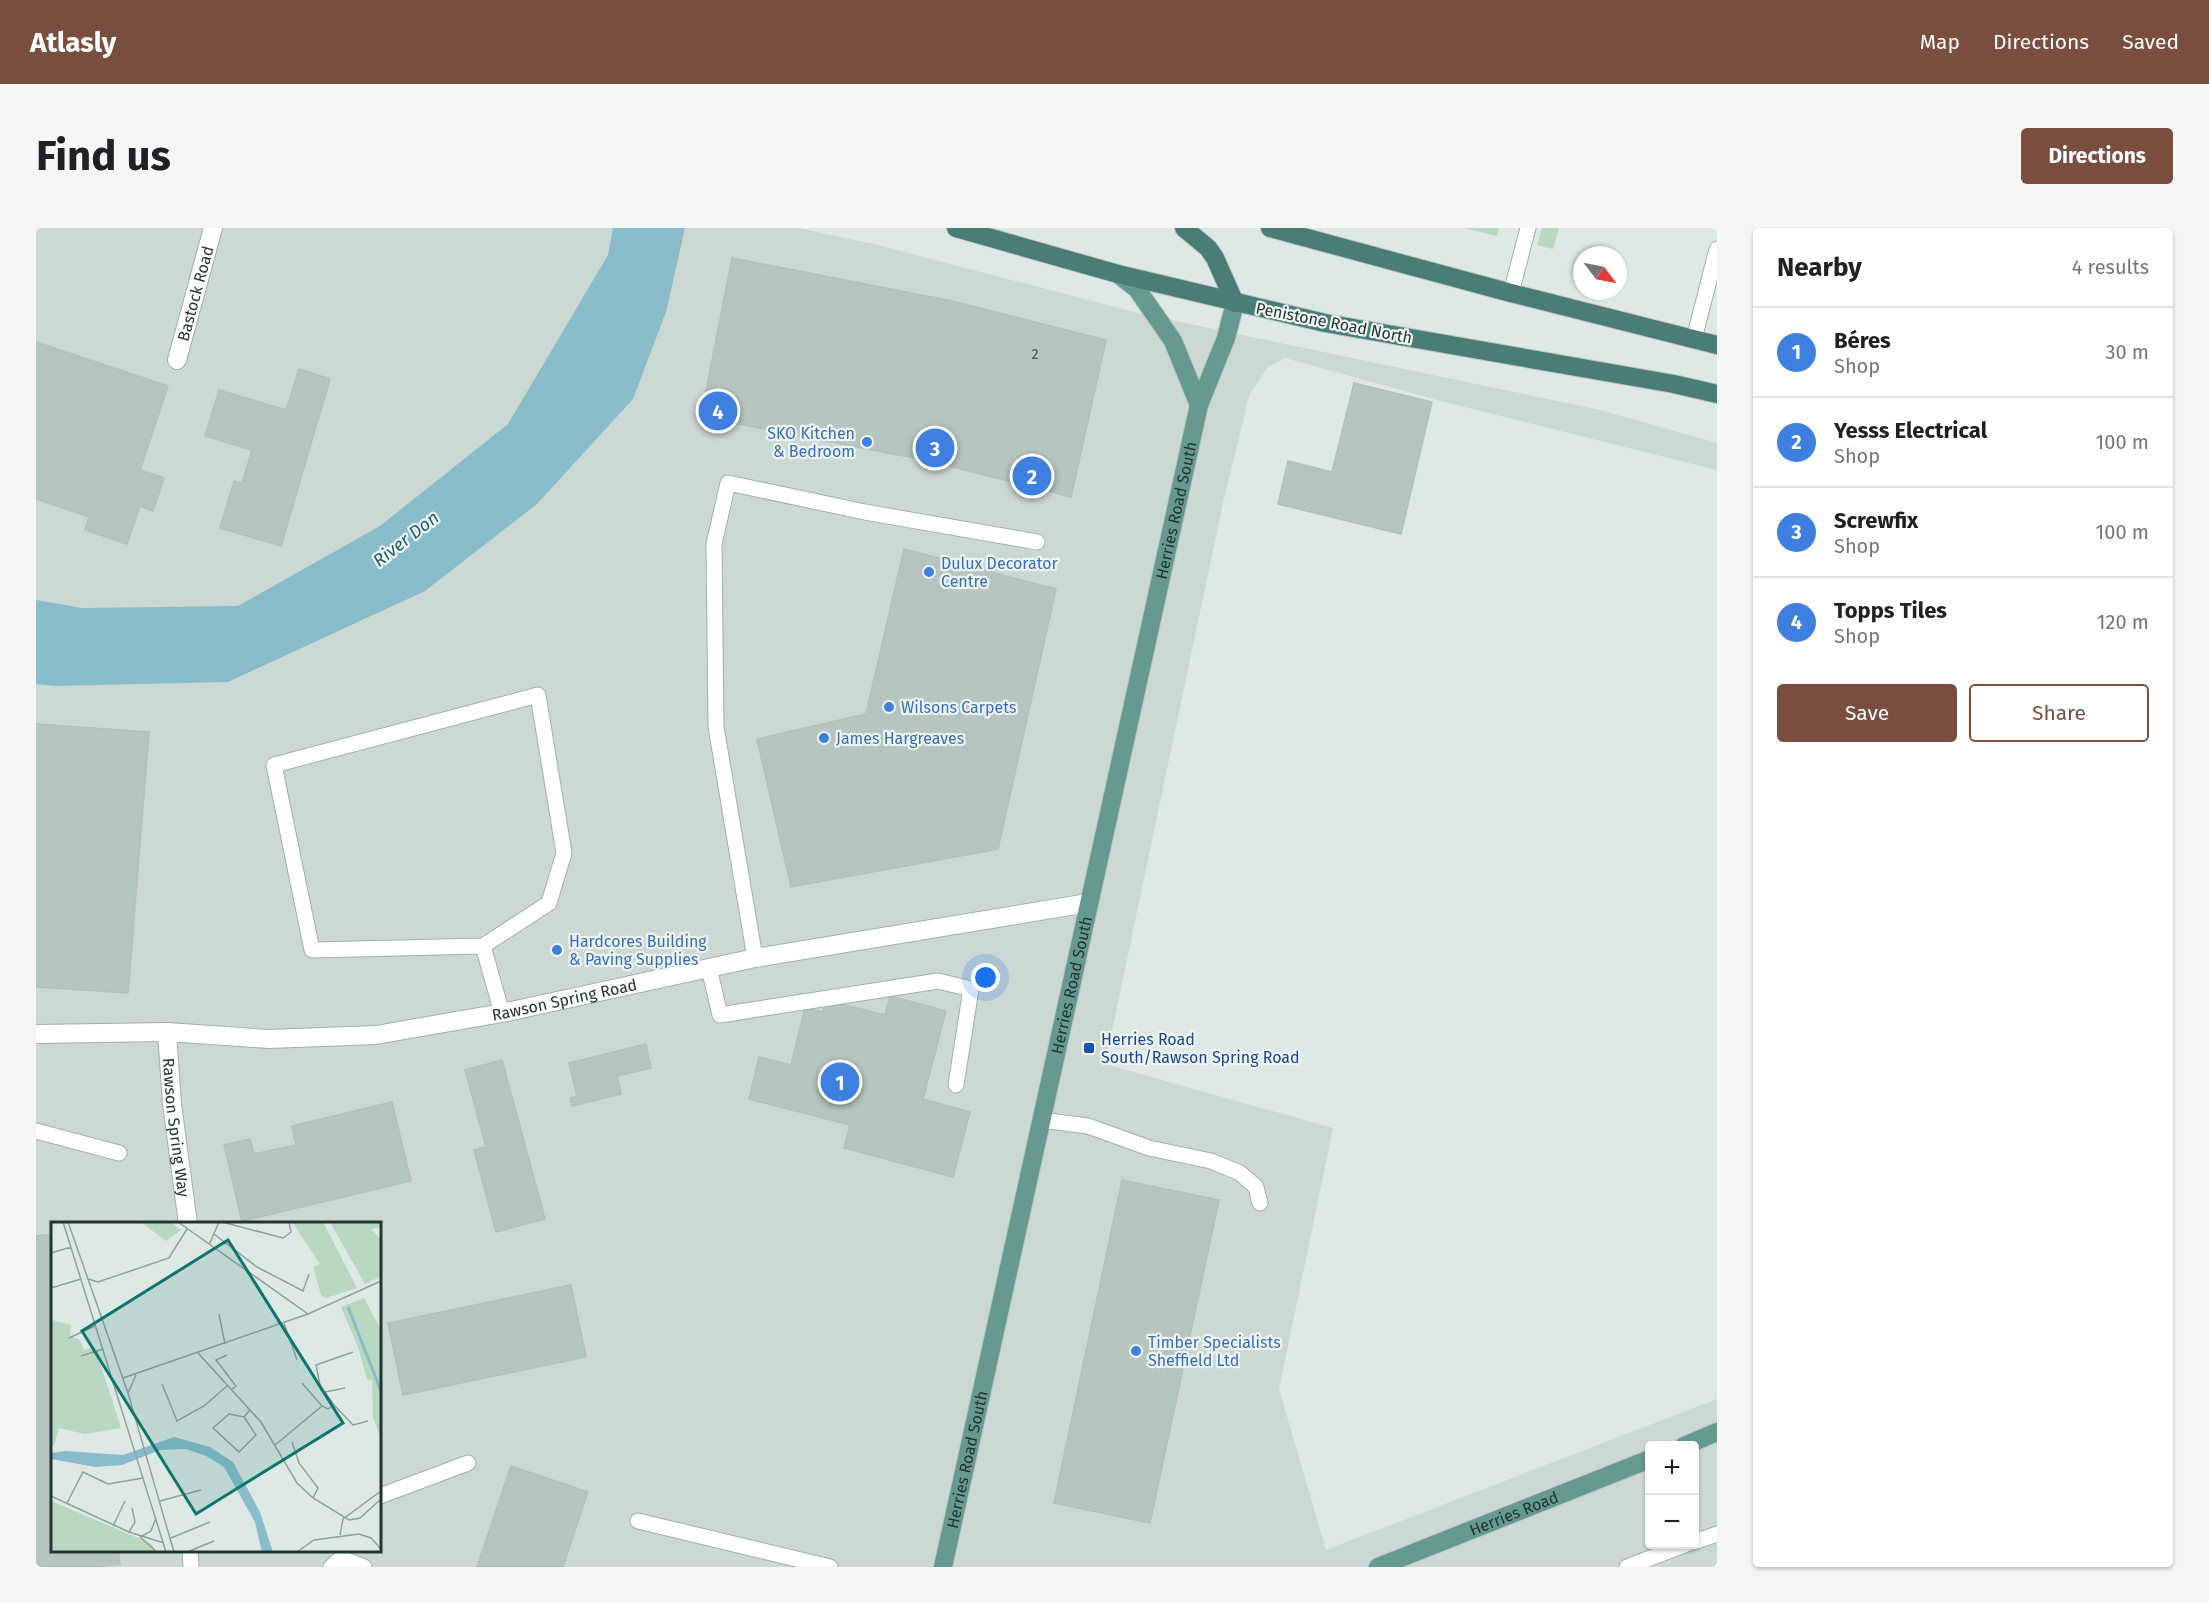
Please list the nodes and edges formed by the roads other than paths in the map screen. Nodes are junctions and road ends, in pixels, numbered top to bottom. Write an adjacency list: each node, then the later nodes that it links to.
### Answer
1 (213, 228): 12 (street, Bastock Road)
2 (957, 228): 7 (highway, Penistone Road North)
3 (1184, 228): 9 (highway)
4 (1270, 228): 8 (highway)
5 (1528, 228): 8 (lane)
6 (1717, 249): 10 (lane)
7 (1118, 274): 9 (highway, Penistone Road North); 14 (main road)
8 (1511, 293): 10 (highway)
9 (1235, 303): 13 (highway, Penistone Road North); 14 (main road, Herries Road South)
10 (1694, 339): 11 (highway)
11 (1717, 345)
12 (177, 360)
13 (1717, 394)
14 (1199, 405): 16 (main road, Herries Road South)
15 (1037, 542): 18 (lane)
16 (1088, 903): 18 (street, Rawson Spring Road); 24 (main road, Herries Road South)
17 (483, 946): 17 (lane); 20 (lane)
18 (755, 958): 19 (street, Rawson Spring Road)
19 (709, 968): 20 (street, Rawson Spring Road); 23 (lane)
20 (502, 1013): 21 (street, Rawson Spring Road)
21 (167, 1032): 22 (street, Rawson Spring Road); 28 (street, Rawson Spring Way)
22 (36, 1034)
23 (956, 1085)
24 (1041, 1120): 27 (lane); 43 (main road, Herries Road South)
25 (36, 1131): 26 (lane)
26 (119, 1153)
27 (1260, 1203)
28 (188, 1222)
29 (1717, 1432): 30 (main road)
30 (1696, 1441)
31 (1645, 1461): 44 (main road, Herries Road)
32 (468, 1463): 33 (lane)
33 (381, 1496)
34 (638, 1521): 42 (lane)
35 (1717, 1534): 36 (lane)
36 (1699, 1541)
37 (1677, 1549): 45 (lane)
38 (190, 1552): 39 (lane)
39 (191, 1567)
40 (332, 1567): 41 (lane)
41 (364, 1567)
42 (830, 1567)
43 (943, 1567)
44 (1378, 1567)
45 (1627, 1567)

